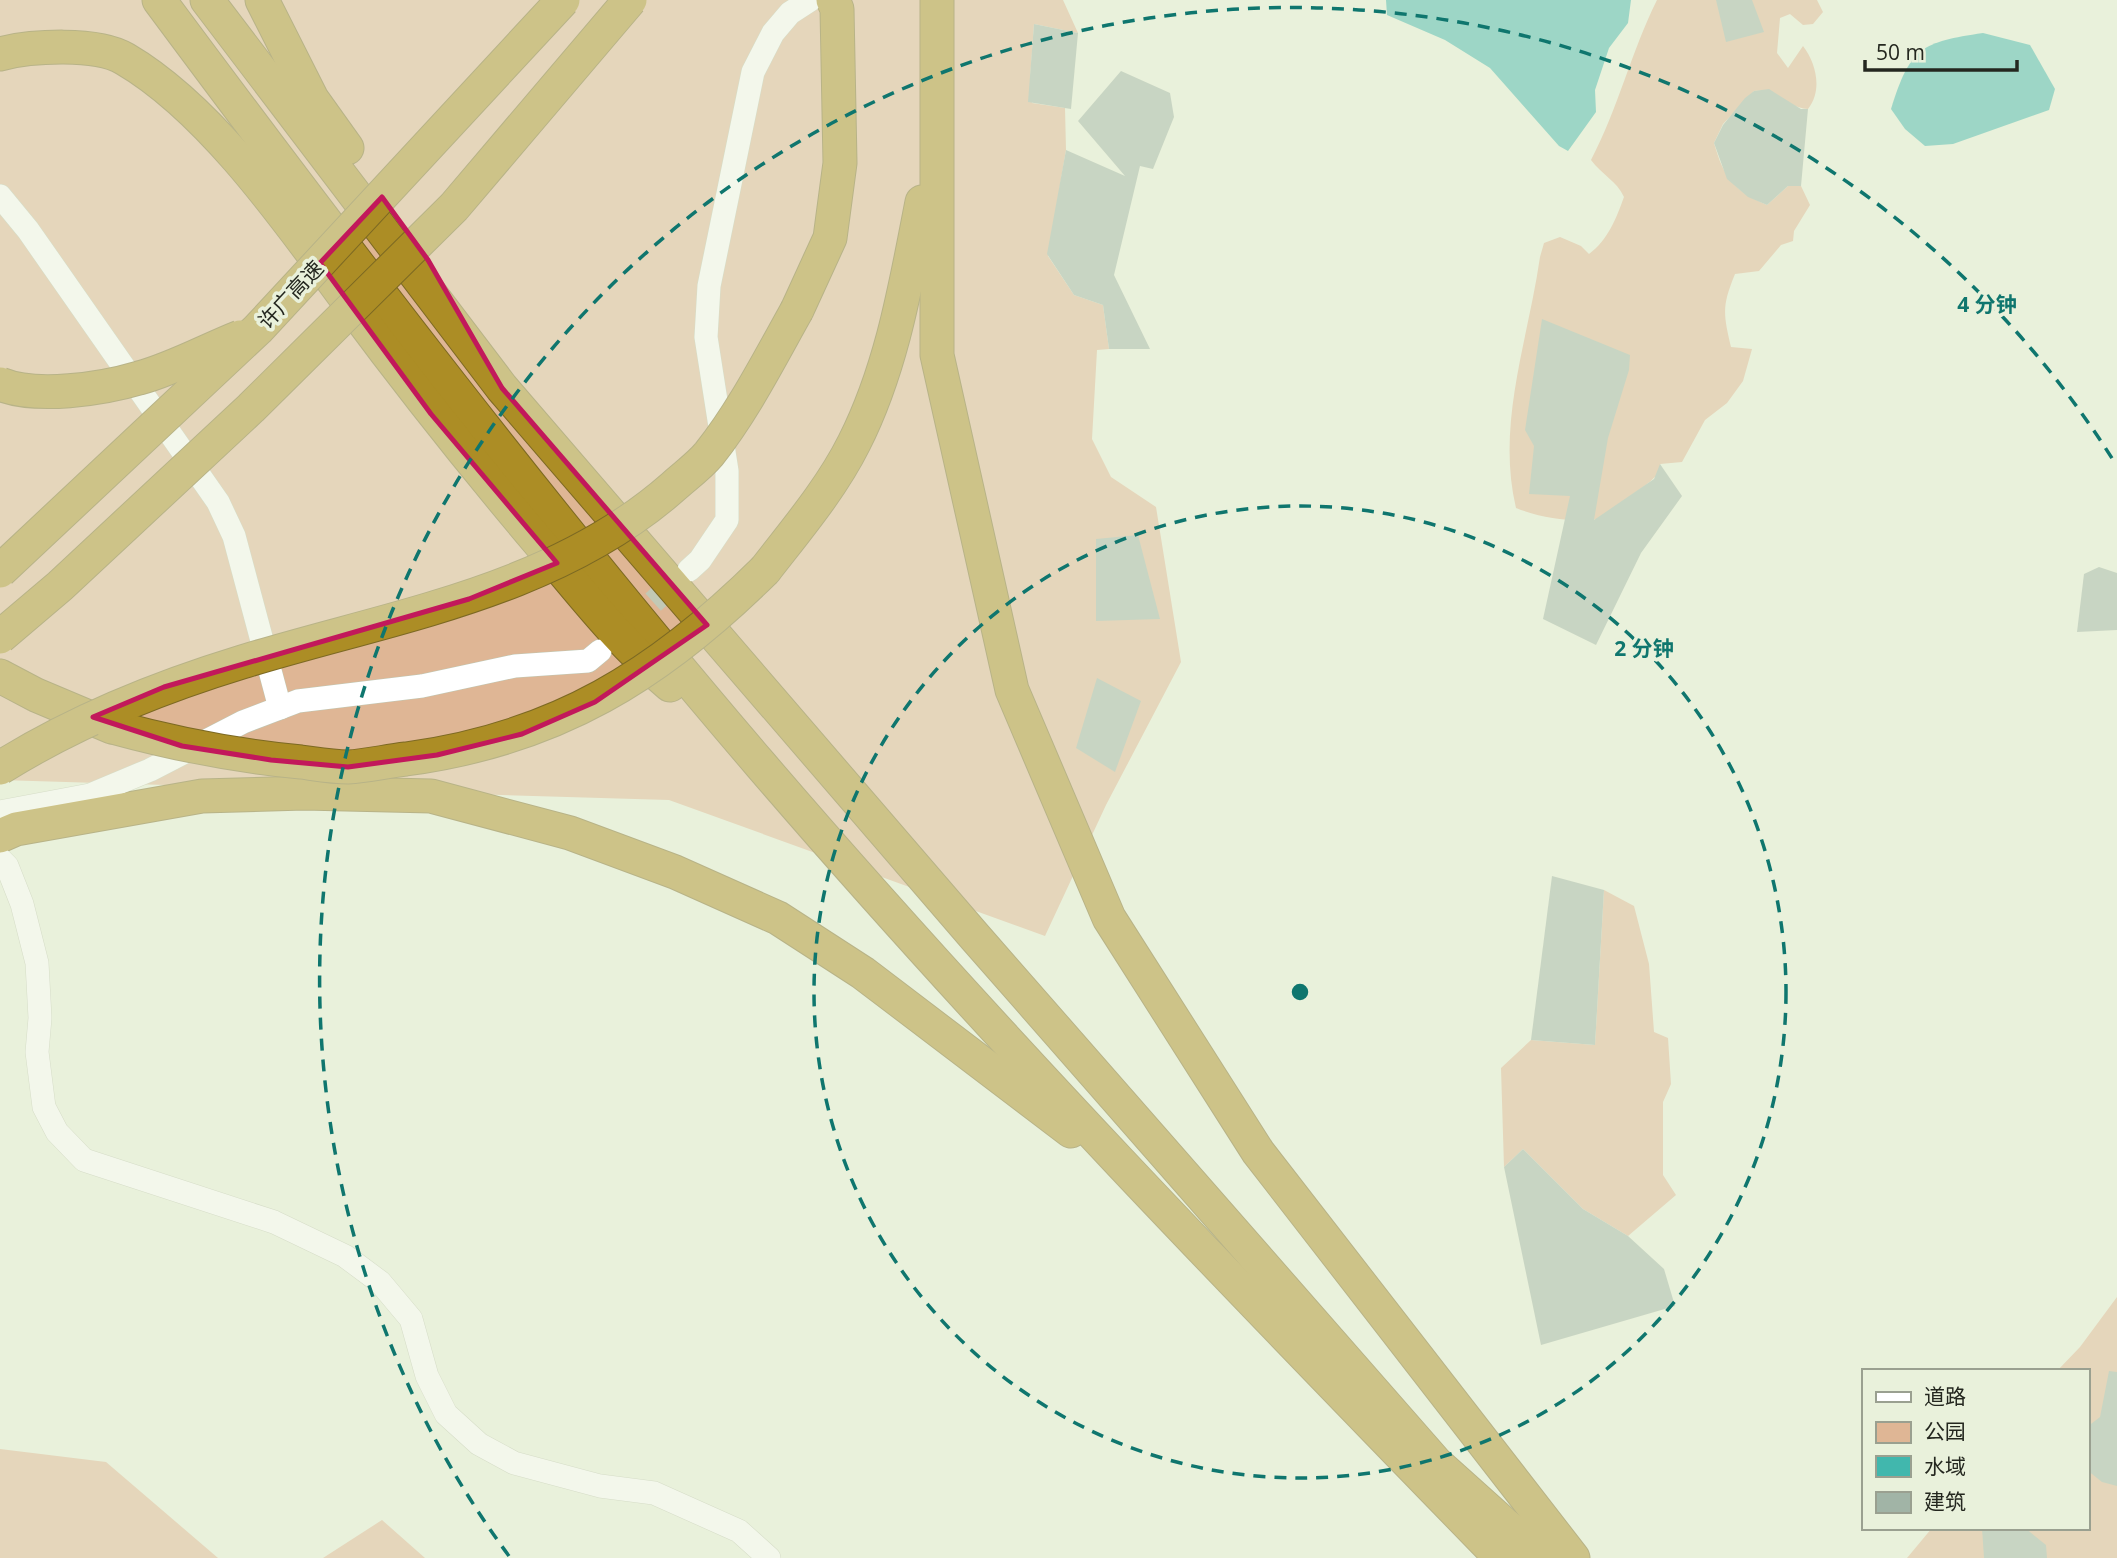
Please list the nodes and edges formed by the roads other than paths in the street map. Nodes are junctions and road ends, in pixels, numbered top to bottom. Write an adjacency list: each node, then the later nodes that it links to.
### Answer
1 (159, 0): 23 (highway)
2 (207, 0): 16 (highway)
3 (262, 0): 16 (highway)
4 (546, 0): 10 (highway)
5 (563, 0): 10 (highway, 许广高速, bridge)
6 (630, 0): 19 (highway, bridge)
7 (810, 0): 17 (street)
8 (833, 0): 24 (highway, bridge)
9 (937, 0): 12 (highway)
10 (536, 32): 14 (highway, 许广高速, bridge)
11 (0, 54): 23 (highway)
12 (936, 131): 21 (highway, bridge); 32 (highway)
13 (0, 197): 22 (street)
14 (258, 329): 15 (highway, bridge); 18 (highway, 许广高速, bridge)
15 (0, 384)
16 (502, 388): 31 (highway)
17 (690, 570)
18 (0, 571)
19 (0, 637)
20 (600, 651): 22 (street)
21 (0, 676)
22 (279, 708): 25 (street)
23 (751, 754): 28 (highway)
24 (0, 768)
25 (0, 812)
26 (0, 836): 28 (highway)
27 (0, 859): 29 (street)
28 (1143, 1186): 30 (highway)
29 (769, 1558)
30 (1501, 1558)
31 (1542, 1558)
32 (1573, 1558)

